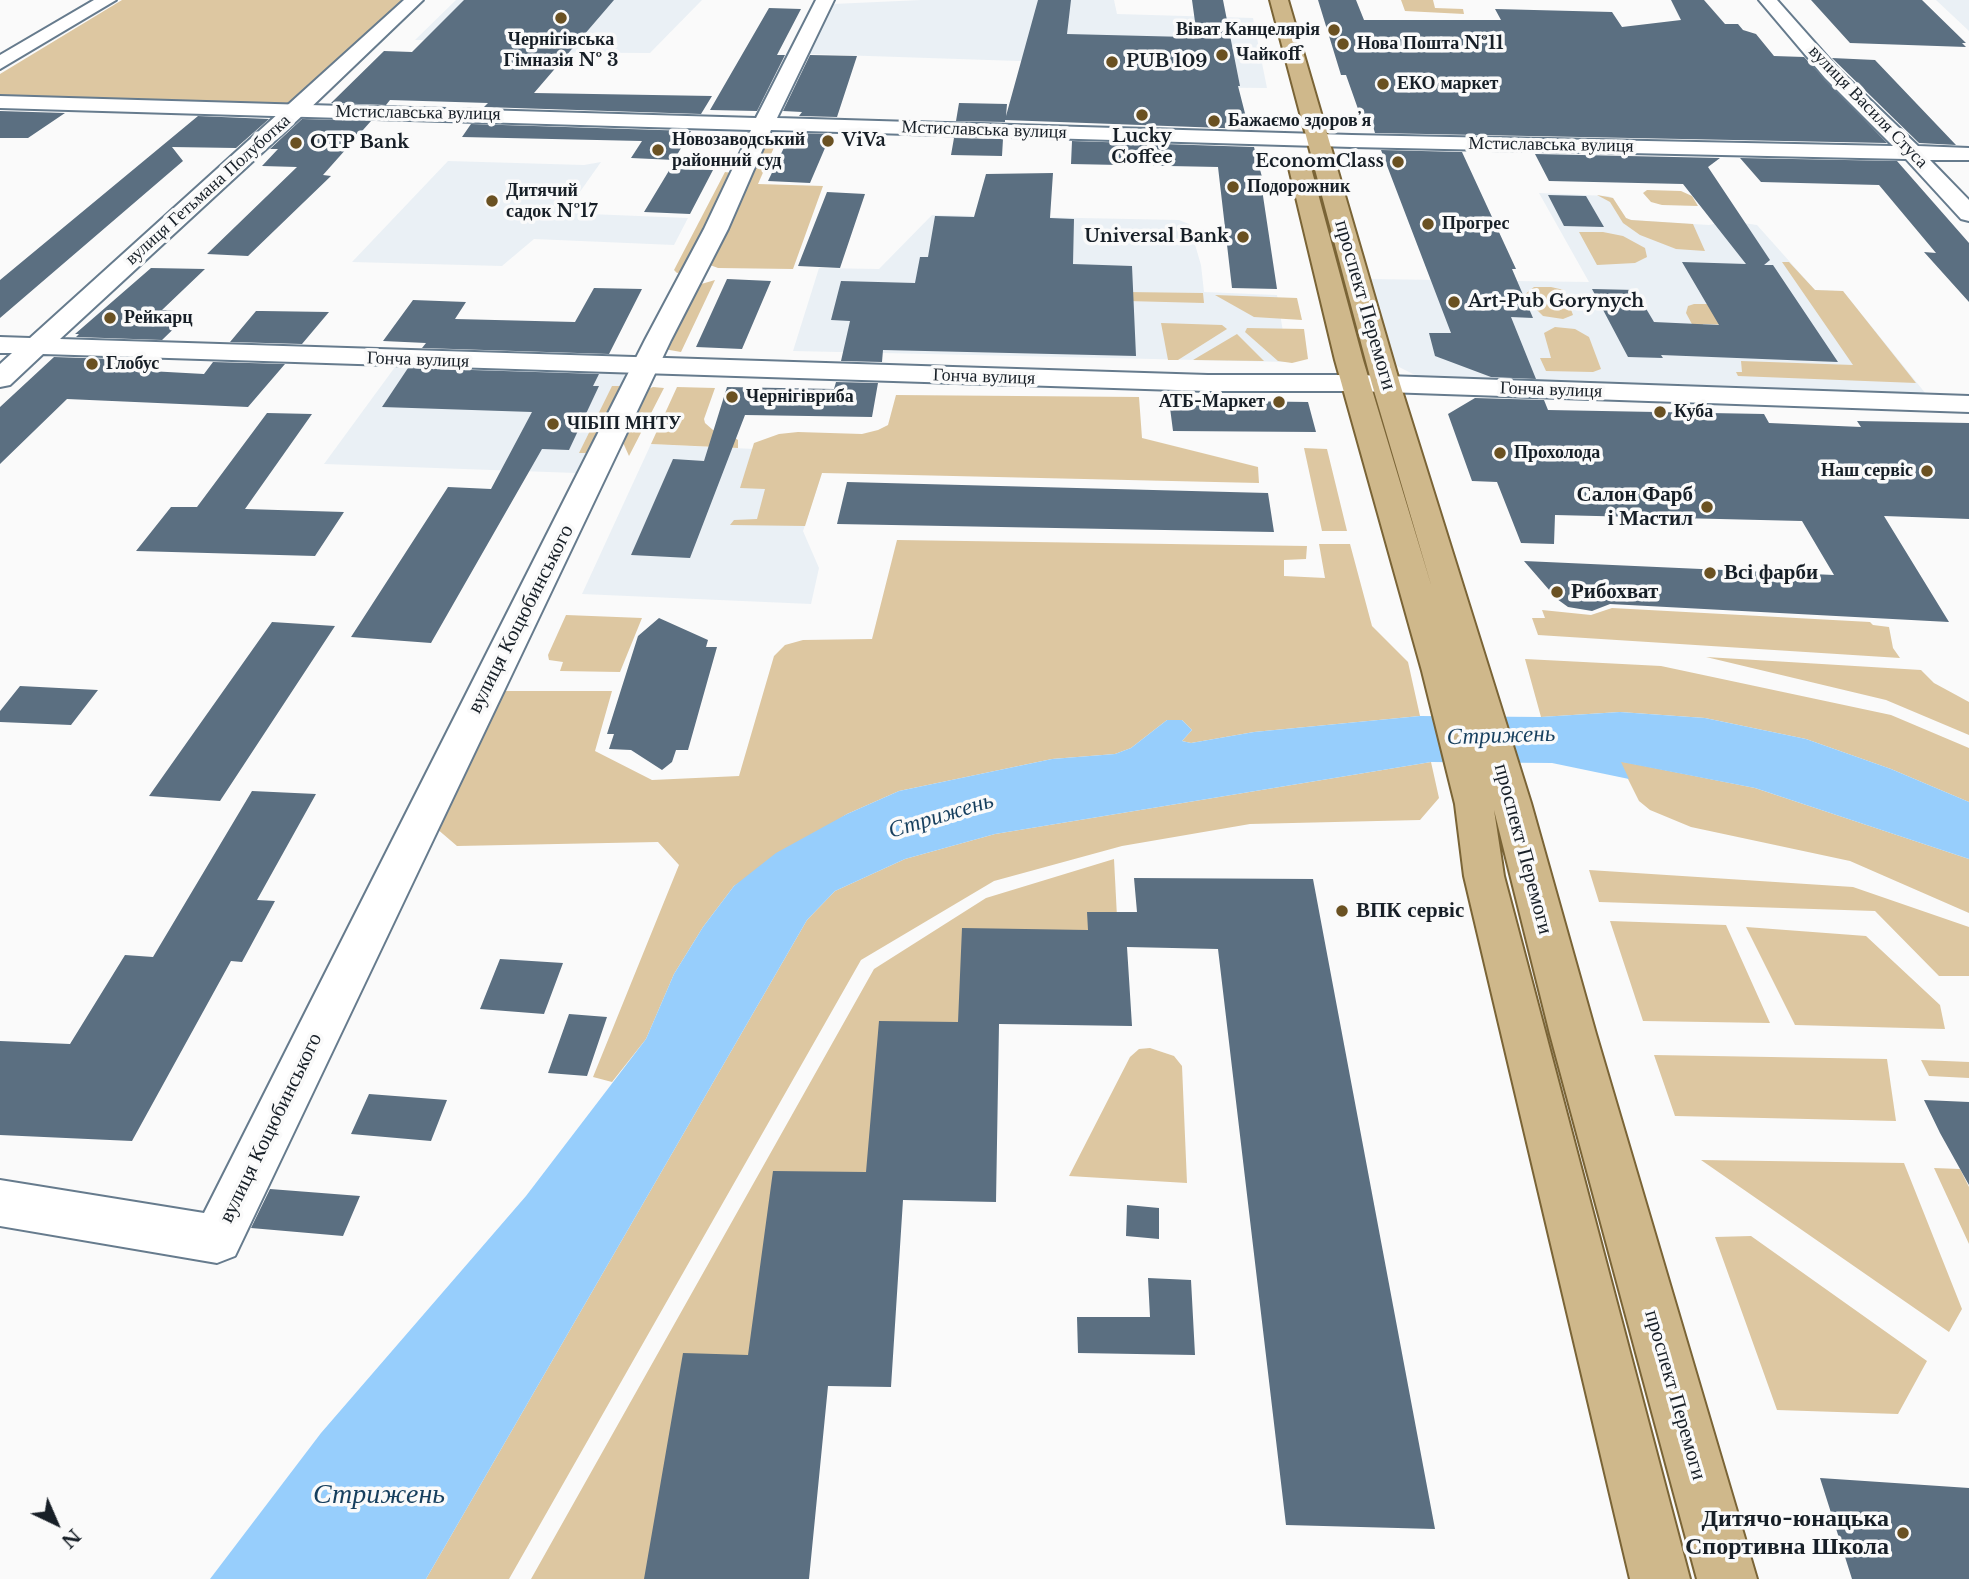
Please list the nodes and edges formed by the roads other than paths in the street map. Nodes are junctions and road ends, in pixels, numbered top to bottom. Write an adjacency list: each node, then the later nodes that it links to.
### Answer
1 (107, 0): 6 (street)
2 (414, 0): 8 (street, вулиця Гетьмана Полуботка)
3 (825, 0): 9 (street, вулиця Коцюбинського)
4 (1279, 0): 10 (main road, проспект Перемоги)
5 (1768, 0): 11 (street, вулиця Василя Стуса)
6 (0, 63)
7 (0, 102): 8 (street, Мстиславська вулиця)
8 (298, 110): 9 (street, Мстиславська вулиця); 15 (street, вулиця Гетьмана Полуботка)
9 (765, 123): 10 (street, Мстиславська вулиця); 16 (street, вулиця Коцюбинського)
10 (1300, 133): 11 (street, Мстиславська вулиця); 18 (main road, проспект Перемоги)
11 (1912, 152): 12 (street, Мстиславська вулиця); 13 (street, вулиця Василя Стуса)
12 (1969, 154)
13 (1969, 214)
14 (0, 345): 15 (street, Гонча вулиця)
15 (34, 348): 16 (street, Гонча вулиця); 17 (street, вулиця Гетьмана Полуботка)
16 (646, 367): 18 (street, Гонча вулиця); 21 (street, вулиця Коцюбинського)
17 (0, 379)
18 (1371, 384): 19 (street, Гонча вулиця); 20 (main road, проспект Перемоги)
19 (1969, 404)
20 (1493, 804): 22 (main road, проспект Перемоги); 23 (main road, проспект Перемоги)
21 (0, 1203)
22 (1660, 1579)
23 (1727, 1579)

